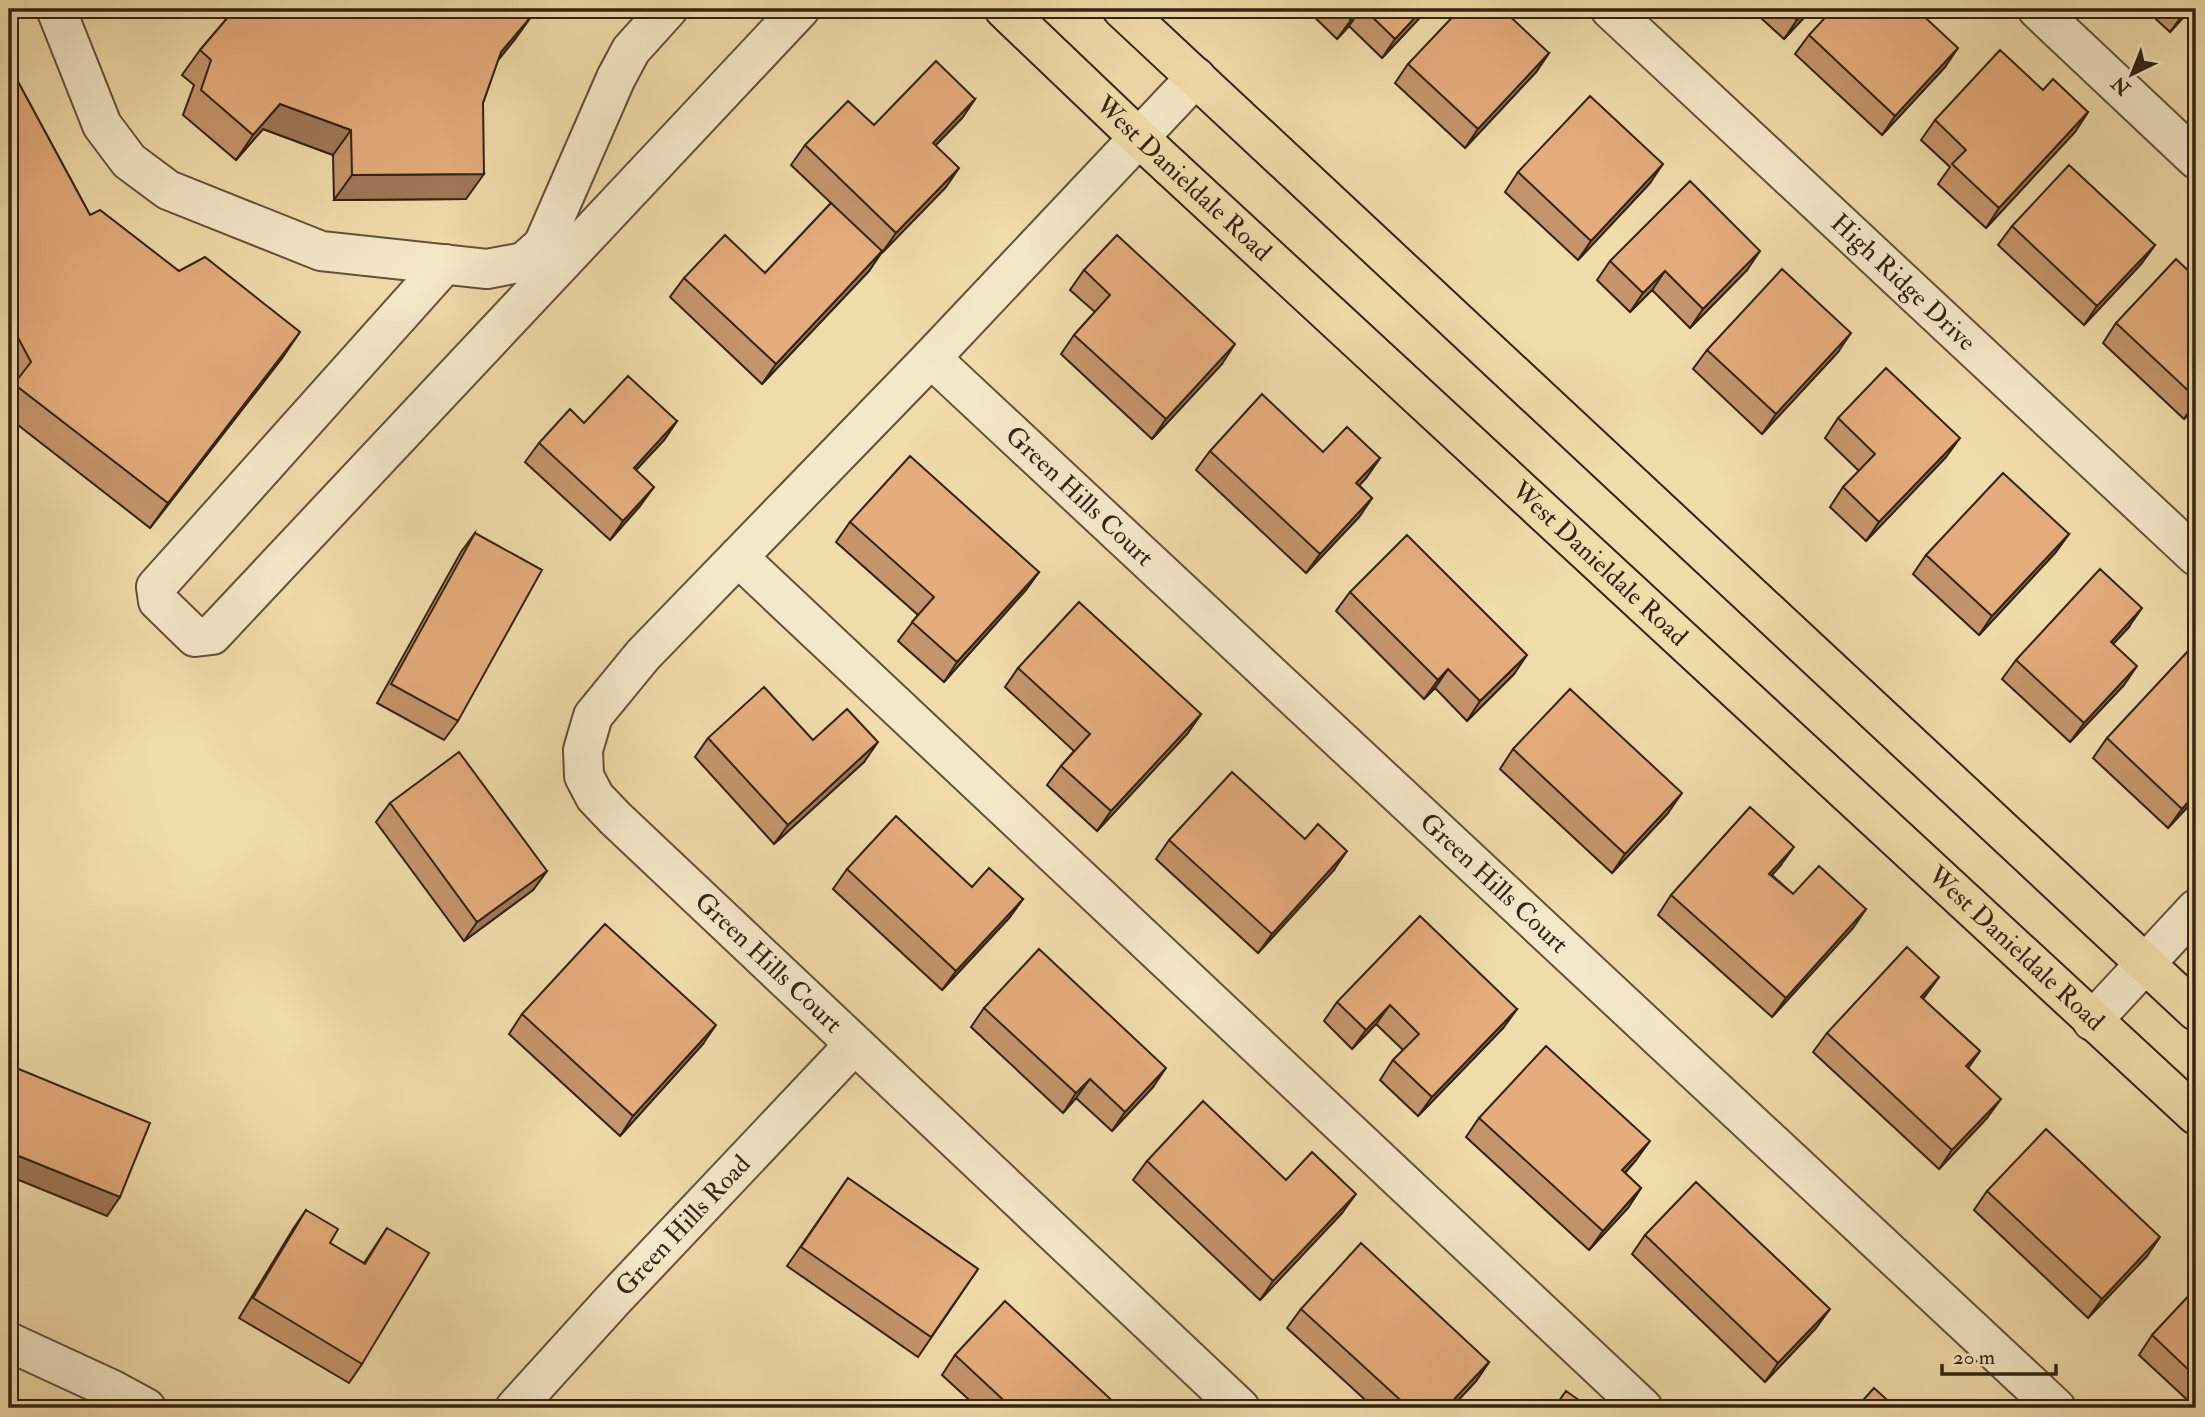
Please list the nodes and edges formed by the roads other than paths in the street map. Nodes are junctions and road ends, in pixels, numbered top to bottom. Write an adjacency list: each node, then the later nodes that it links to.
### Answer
1 (56, 9): 12 (street)
2 (668, 9): 11 (street)
3 (800, 9): 11 (street)
4 (1004, 9): 9 (main road, West Danieldale Road)
5 (1122, 9): 8 (main road)
6 (1610, 9): 14 (street, High Ridge Drive)
7 (2037, 9): 10 (street)
8 (1196, 77): 9 (street, Green Hills Court); 17 (main road)
9 (1138, 137): 13 (street, Green Hills Court); 19 (main road, West Danieldale Road)
10 (2196, 159)
11 (552, 254): 12 (street); 12 (street)
12 (445, 264)
13 (931, 358): 15 (street, Green Hills Court); 27 (street, Green Hills Court)
14 (2196, 556)
15 (738, 558): 20 (street, Green Hills Court); 26 (street)
16 (2196, 909): 17 (street)
17 (2145, 964): 18 (main road); 19 (street)
18 (2196, 1011)
19 (2092, 1020): 21 (main road, West Danieldale Road)
20 (854, 1045): 24 (street, Green Hills Road); 25 (street, Green Hills Court)
21 (2196, 1115)
22 (9, 1342): 23 (street)
23 (146, 1408)
24 (515, 1408)
25 (1240, 1408)
26 (1643, 1408)
27 (2056, 1408)

